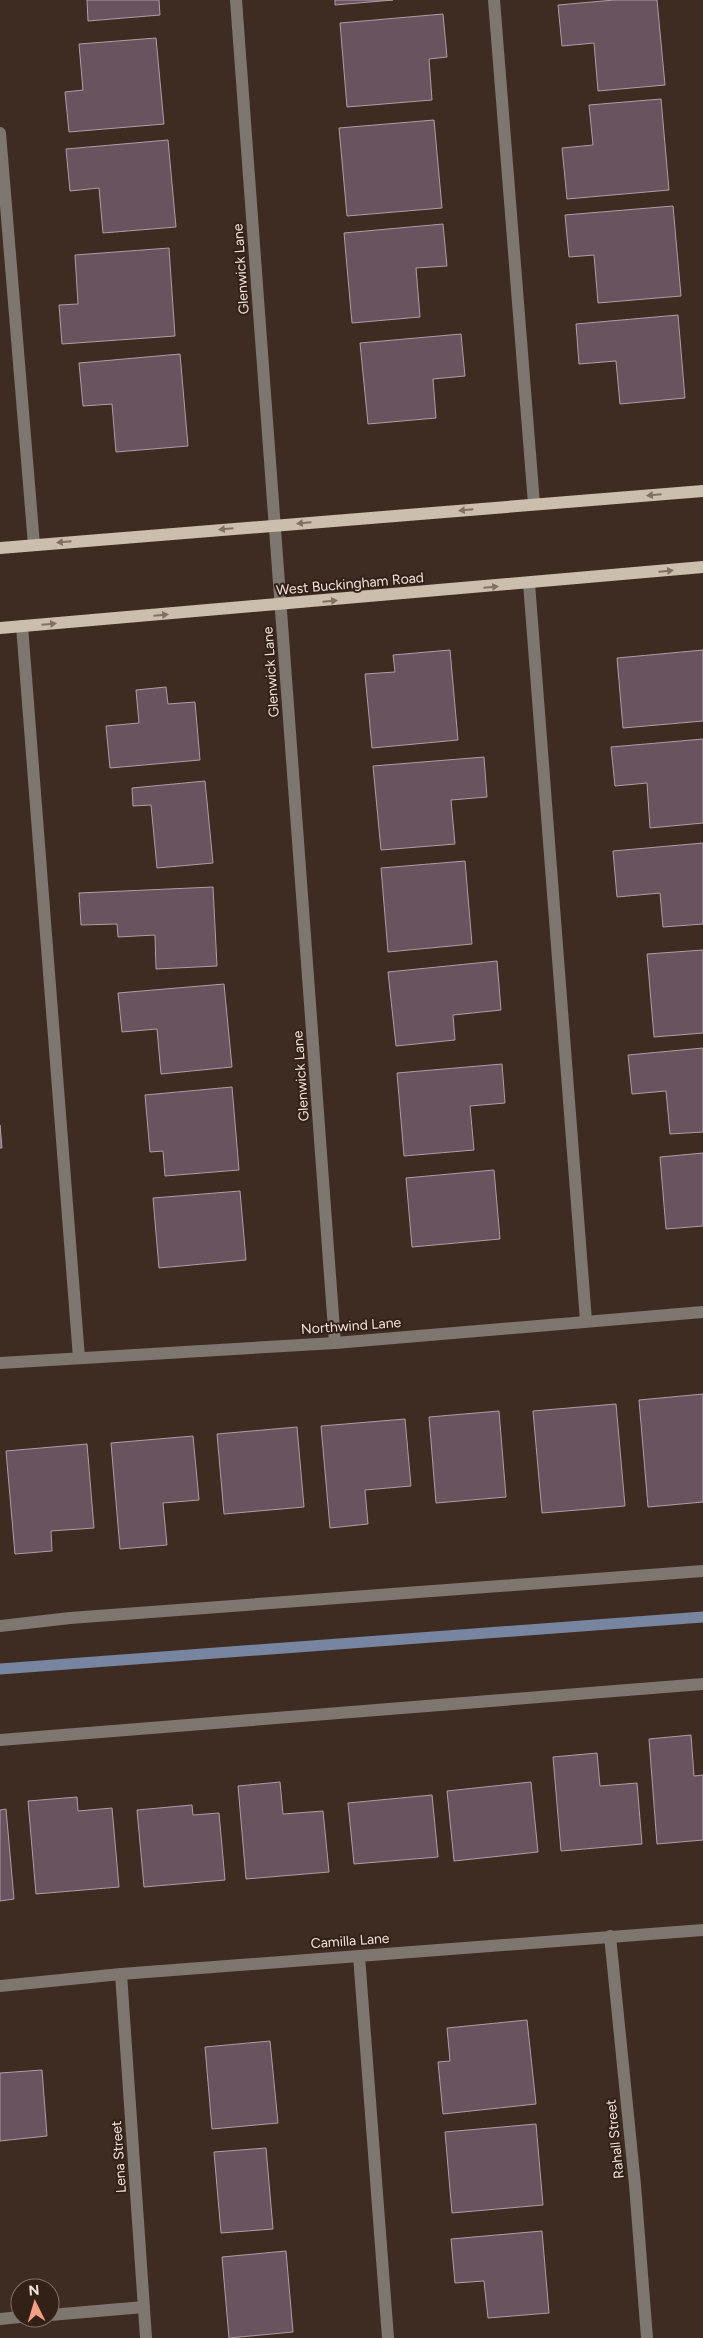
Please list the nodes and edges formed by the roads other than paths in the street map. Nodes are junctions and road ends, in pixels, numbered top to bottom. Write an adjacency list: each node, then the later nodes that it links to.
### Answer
1 (236, 0): 6 (street, Glenwick Lane)
2 (494, 0): 5 (street)
3 (0, 133): 7 (street)
4 (703, 491): 5 (main road, one-way to 5)
5 (534, 504): 6 (main road, one-way to 6)
6 (275, 525): 7 (main road, one-way to 7); 11 (street, Glenwick Lane)
7 (34, 545): 8 (main road)
8 (0, 548)
9 (703, 568): 10 (main road, West Buckingham Road, one-way to 9)
10 (529, 583): 11 (main road, West Buckingham Road, one-way to 10); 15 (street)
11 (281, 605): 12 (main road, West Buckingham Road, one-way to 11); 16 (street, Glenwick Lane)
12 (22, 626): 13 (main road, West Buckingham Road); 17 (street)
13 (0, 628)
14 (703, 1312): 15 (street, Northwind Lane)
15 (586, 1321): 16 (street, Northwind Lane)
16 (336, 1343): 17 (street, Northwind Lane)
17 (79, 1358): 18 (street, Northwind Lane)
18 (0, 1363)
19 (703, 1571): 20 (street)
20 (0, 1626)
21 (703, 1684): 22 (street)
22 (0, 1740)
23 (703, 1930): 24 (street, Camilla Lane)
24 (610, 1936): 25 (street, Camilla Lane); 32 (street, Rahall Street)
25 (359, 1956): 26 (street, Camilla Lane); 31 (street)
26 (121, 1974): 27 (street, Camilla Lane); 28 (street, Lena Street)
27 (0, 1986)
28 (144, 2308): 29 (street); 30 (street, Lena Street)
29 (60, 2314)
30 (146, 2338)
31 (388, 2338)
32 (647, 2338)

